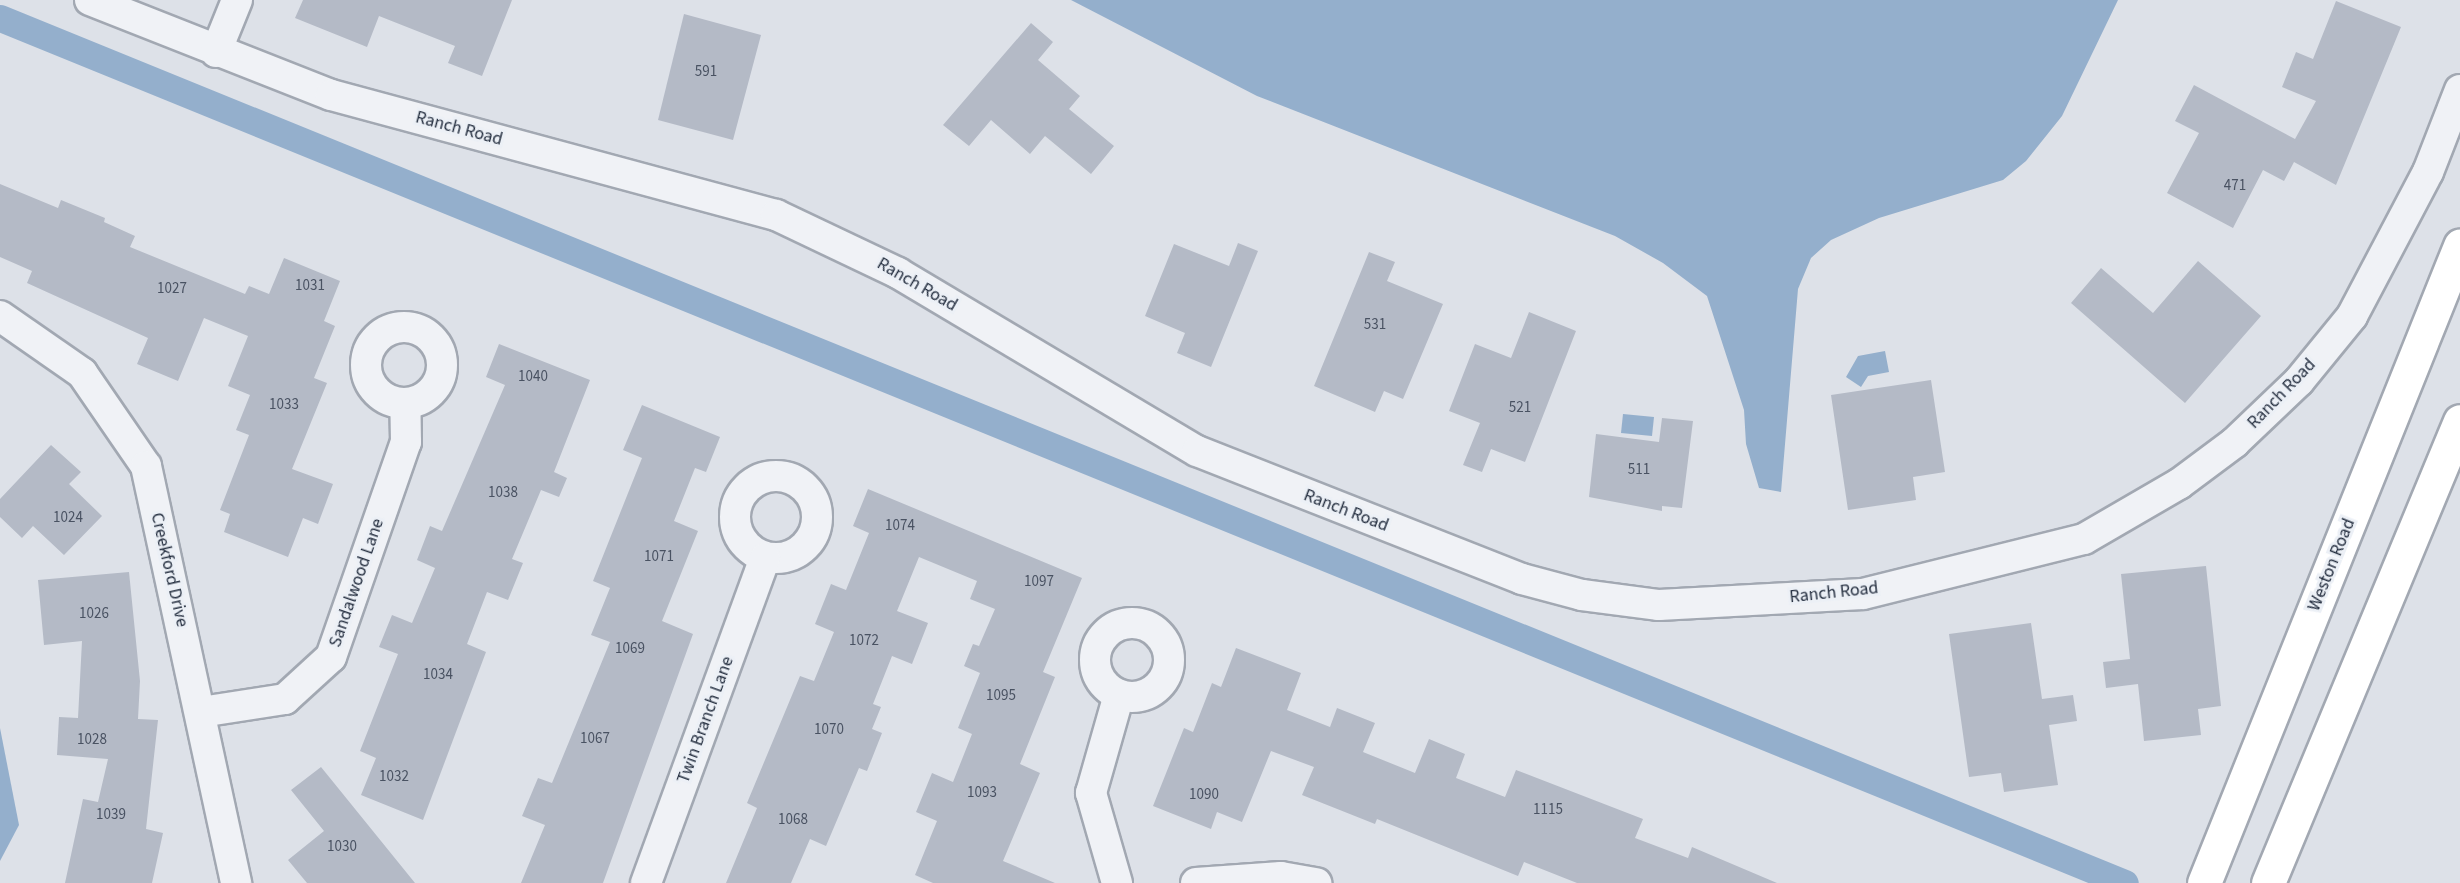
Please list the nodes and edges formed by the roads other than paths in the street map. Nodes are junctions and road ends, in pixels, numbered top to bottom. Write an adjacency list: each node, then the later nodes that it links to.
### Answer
1 (90, 0): 3 (street, Ranch Road)
2 (237, 0): 3 (street)
3 (216, 52): 4 (street, Ranch Road)
4 (2460, 90)
5 (2460, 246): 17 (main road, Weston Road)
6 (0, 316): 11 (street, Creekford Drive)
7 (405, 403): 11 (street, Sandalwood Lane)
8 (2460, 420): 18 (main road)
9 (765, 558): 13 (street, Twin Branch Lane)
10 (1119, 695): 14 (street)
11 (201, 712): 12 (street, Creekford Drive)
12 (236, 883)
13 (646, 883)
14 (1117, 883)
15 (1196, 883): 16 (street)
16 (1316, 883)
17 (2204, 883)
18 (2268, 883)

